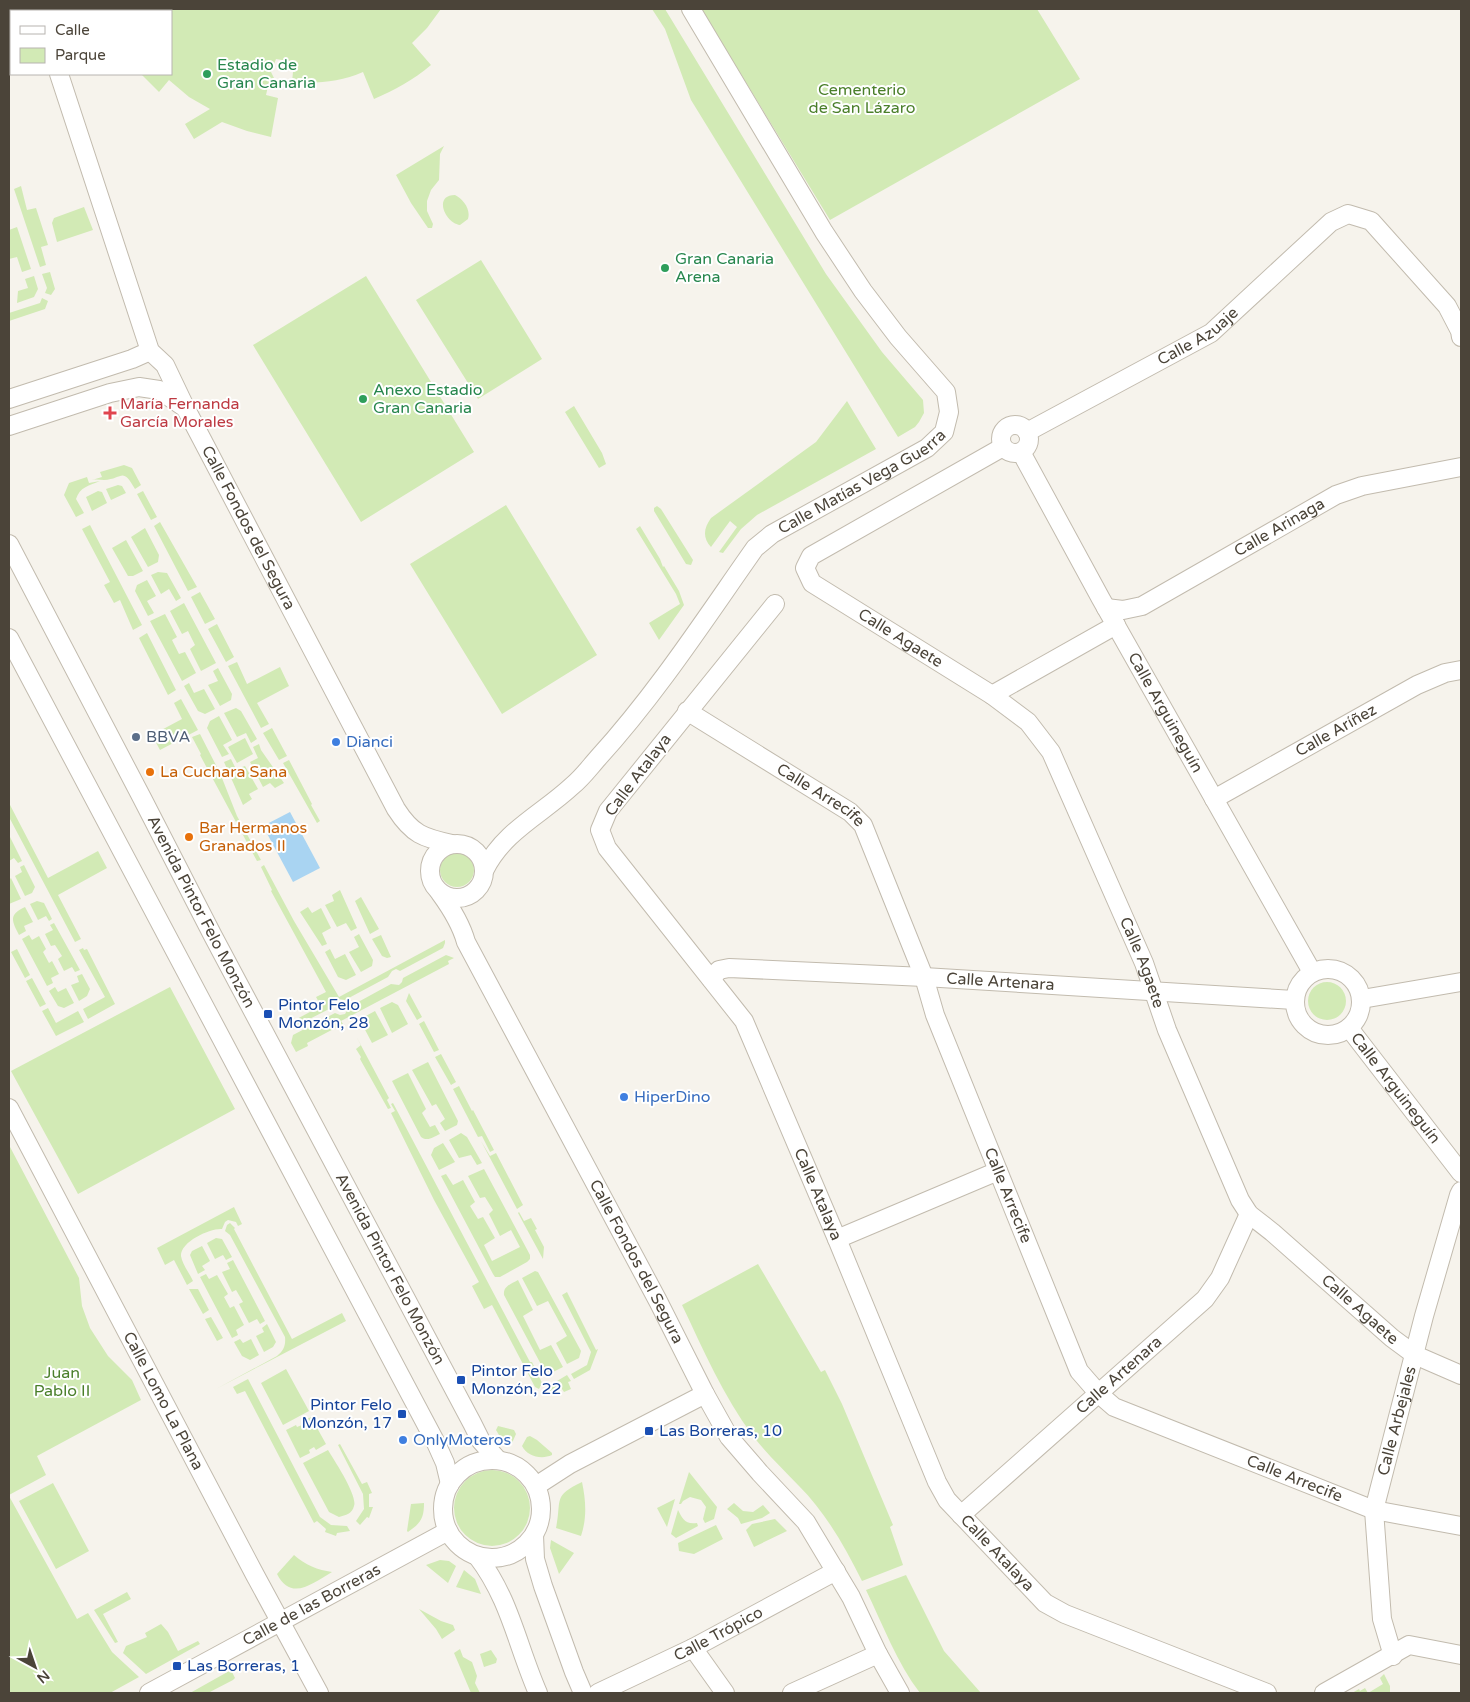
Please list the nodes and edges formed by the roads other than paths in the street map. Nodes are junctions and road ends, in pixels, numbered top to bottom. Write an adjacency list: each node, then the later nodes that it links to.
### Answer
1 (691, 9): 22 (street, Calle Matías Vega Guerra)
2 (59, 75): 4 (street, Calle Fondos del Segura)
3 (1461, 337): 8 (street, Calle Azuaje)
4 (150, 351): 5 (street); 6 (street, Calle Fondos del Segura)
5 (9, 399)
6 (186, 409): 7 (street); 21 (street, Calle Fondos del Segura)
7 (9, 426)
8 (1027, 432): 9 (street); 10 (street)
9 (1003, 447): 10 (street); 18 (street, Calle Agaete)
10 (1021, 452): 14 (street, Calle Arguineguín)
11 (1461, 467): 14 (street, Calle Arinaga)
12 (9, 544): 47 (street, Avenida Pintor Felo Monzón)
13 (775, 604): 19 (street, Calle Atalaya)
14 (1106, 608): 15 (street, Calle Arguineguín)
15 (1116, 624): 18 (street); 20 (street, Calle Arguineguín)
16 (9, 638): 48 (street)
17 (1461, 670): 20 (street, Calle Aríñez)
18 (992, 695): 33 (street, Calle Agaete)
19 (687, 711): 30 (street, Calle Arrecife); 31 (street, Calle Atalaya)
20 (1214, 798): 29 (street, Calle Arguineguín)
21 (413, 831): 23 (street, Calle Fondos del Segura); 24 (street, Calle Fondos del Segura)
22 (507, 837): 23 (street, Calle Matías Vega Guerra); 25 (street, Calle Matías Vega Guerra)
23 (459, 844): 24 (street); 25 (street)
24 (430, 866): 26 (street)
25 (485, 869): 27 (street)
26 (440, 892): 27 (street); 28 (street, Calle Fondos del Segura)
27 (473, 893): 28 (street)
28 (463, 932): 45 (street, Calle Fondos del Segura)
29 (1312, 972): 34 (street); 35 (street)
30 (924, 978): 31 (street, Calle Artenara); 33 (street, Calle Artenara); 38 (street, Calle Arrecife)
31 (711, 979): 42 (street, Calle Atalaya)
32 (1461, 982): 34 (street)
33 (1154, 992): 35 (street, Calle Artenara); 41 (street, Calle Agaete)
34 (1362, 999): 36 (street)
35 (1294, 1000): 36 (street)
36 (1349, 1028): 39 (street, Calle Arguineguín)
37 (9, 1108): 57 (street, Calle Lomo La Plana)
38 (998, 1171): 42 (street); 46 (street, Calle Arrecife)
39 (1461, 1173)
40 (1461, 1191): 43 (street, Calle Arbejales)
41 (1249, 1214): 43 (street, Calle Agaete); 46 (street, Calle Artenara)
42 (837, 1239): 51 (street, Calle Atalaya)
43 (1415, 1355): 44 (street, Calle Agaete); 50 (street, Calle Arbejales)
44 (1461, 1375)
45 (705, 1394): 49 (street); 56 (street, Calle Fondos del Segura)
46 (1099, 1394): 50 (street, Calle Arrecife); 51 (street, Calle Artenara)
47 (498, 1460): 48 (street); 49 (street)
48 (450, 1484): 53 (street)
49 (536, 1486): 54 (street)
50 (1374, 1510): 52 (street, Calle Arrecife); 61 (street, Calle Arbejales)
51 (961, 1515): 70 (street, Calle Atalaya)
52 (1461, 1526)
53 (448, 1532): 55 (street); 57 (street, Calle de las Borreras)
54 (534, 1535): 55 (street); 65 (street)
55 (477, 1556): 64 (street)
56 (836, 1572): 58 (street, Calle Trópico); 59 (street, Calle Fondos del Segura)
57 (280, 1622): 62 (street, Calle de las Borreras); 63 (street, Calle Lomo La Plana)
58 (693, 1648): 66 (street, Calle Trópico); 67 (street)
59 (878, 1654): 68 (street); 69 (street, Calle Fondos del Segura)
60 (1461, 1654): 61 (street)
61 (1392, 1656): 71 (street)
62 (149, 1693)
63 (319, 1693)
64 (538, 1693)
65 (583, 1693)
66 (598, 1693)
67 (725, 1693)
68 (792, 1693)
69 (900, 1693)
70 (1267, 1693)
71 (1324, 1693)

